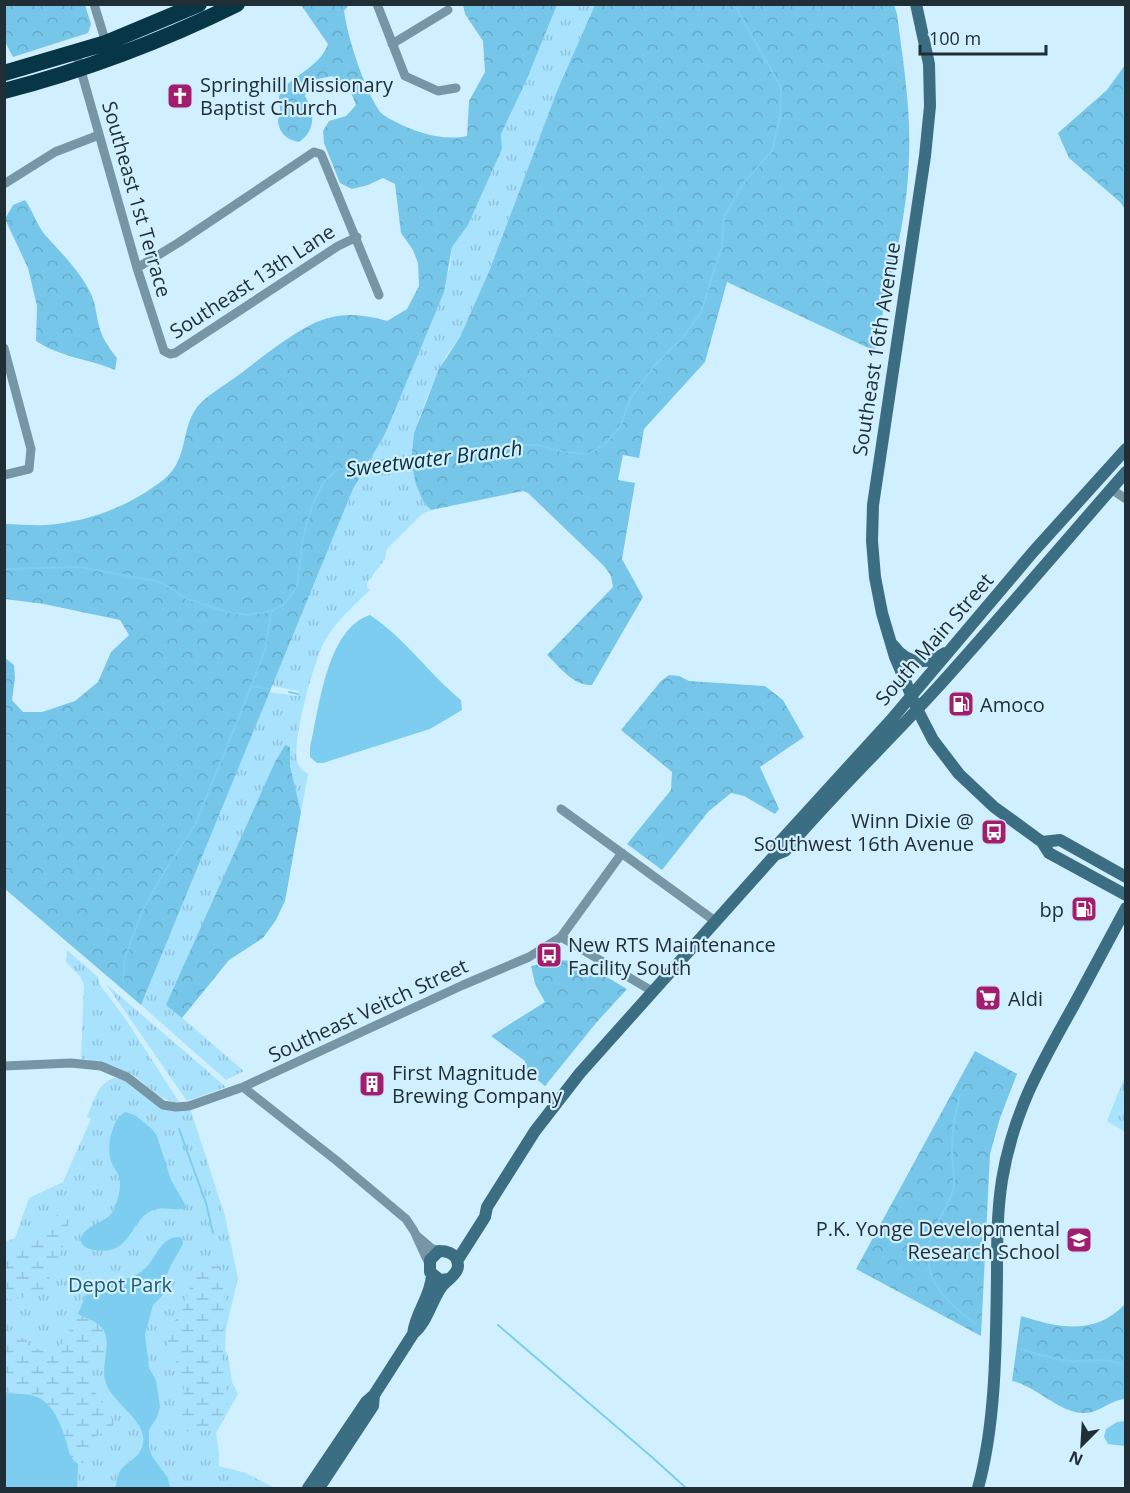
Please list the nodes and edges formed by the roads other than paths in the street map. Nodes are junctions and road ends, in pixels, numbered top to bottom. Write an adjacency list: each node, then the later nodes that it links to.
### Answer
1 (94, 4): 7 (street)
2 (199, 4): 7 (highway)
3 (237, 4): 10 (highway)
4 (377, 4): 8 (street)
5 (916, 4): 31 (main road, Southeast 16th Avenue)
6 (448, 10): 8 (street)
7 (106, 43): 9 (highway)
8 (392, 44): 12 (street)
9 (76, 52): 10 (street, Southeast 1st Terrace); 11 (highway)
10 (81, 69): 13 (highway); 14 (street, Southeast 1st Terrace)
11 (4, 73)
12 (456, 88)
13 (4, 91)
14 (99, 135): 15 (street); 17 (street, Southeast 1st Terrace)
15 (4, 184)
16 (357, 237): 17 (street); 18 (street); 20 (street, Southeast 13th Lane)
17 (137, 268): 20 (street, Southeast 1st Terrace)
18 (379, 295)
19 (4, 348): 21 (street)
20 (167, 353)
21 (15, 388): 22 (street); 25 (street)
22 (4, 390)
23 (1125, 449): 26 (main road, South Main Street)
24 (1125, 472): 27 (main road, South Main Street)
25 (4, 475)
26 (1100, 478): 27 (main road); 29 (main road, South Main Street)
27 (1111, 489): 28 (street); 30 (main road, South Main Street)
28 (1125, 499)
29 (1034, 552): 30 (main road); 32 (main road, South Main Street)
30 (1045, 566): 34 (main road, South Main Street)
31 (890, 642): 32 (main road); 33 (main road, Southeast 16th Avenue)
32 (951, 649): 33 (main road, South Main Street)
33 (911, 696): 34 (main road, Southeast 16th Avenue); 38 (main road, South Main Street)
34 (917, 708): 36 (main road, Southeast 16th Avenue); 38 (main road, South Main Street)
35 (561, 809): 37 (street)
36 (1042, 842): 39 (main road); 40 (main road, Southeast 16th Avenue)
37 (622, 854): 42 (street); 43 (street)
38 (775, 855): 42 (main road, South Main Street)
39 (1125, 877)
40 (1125, 895)
41 (1125, 909): 57 (main road)
42 (715, 921): 44 (main road, South Main Street)
43 (561, 937): 44 (street); 46 (street, Southeast Veitch Street)
44 (652, 991): 47 (main road, South Main Street)
45 (4, 1066): 46 (street, Southeast Veitch Street)
46 (243, 1087): 48 (street)
47 (487, 1207): 49 (main road, South Main Street); 50 (main road, South Main Street)
48 (415, 1235): 49 (street); 51 (street)
49 (442, 1251): 50 (main road); 51 (main road)
50 (457, 1261): 52 (main road)
51 (430, 1269): 52 (main road); 53 (main road)
52 (448, 1279): 53 (main road)
53 (412, 1334): 54 (main road)
54 (374, 1395): 55 (main road); 56 (main road)
55 (308, 1488)
56 (319, 1488)
57 (978, 1488)

